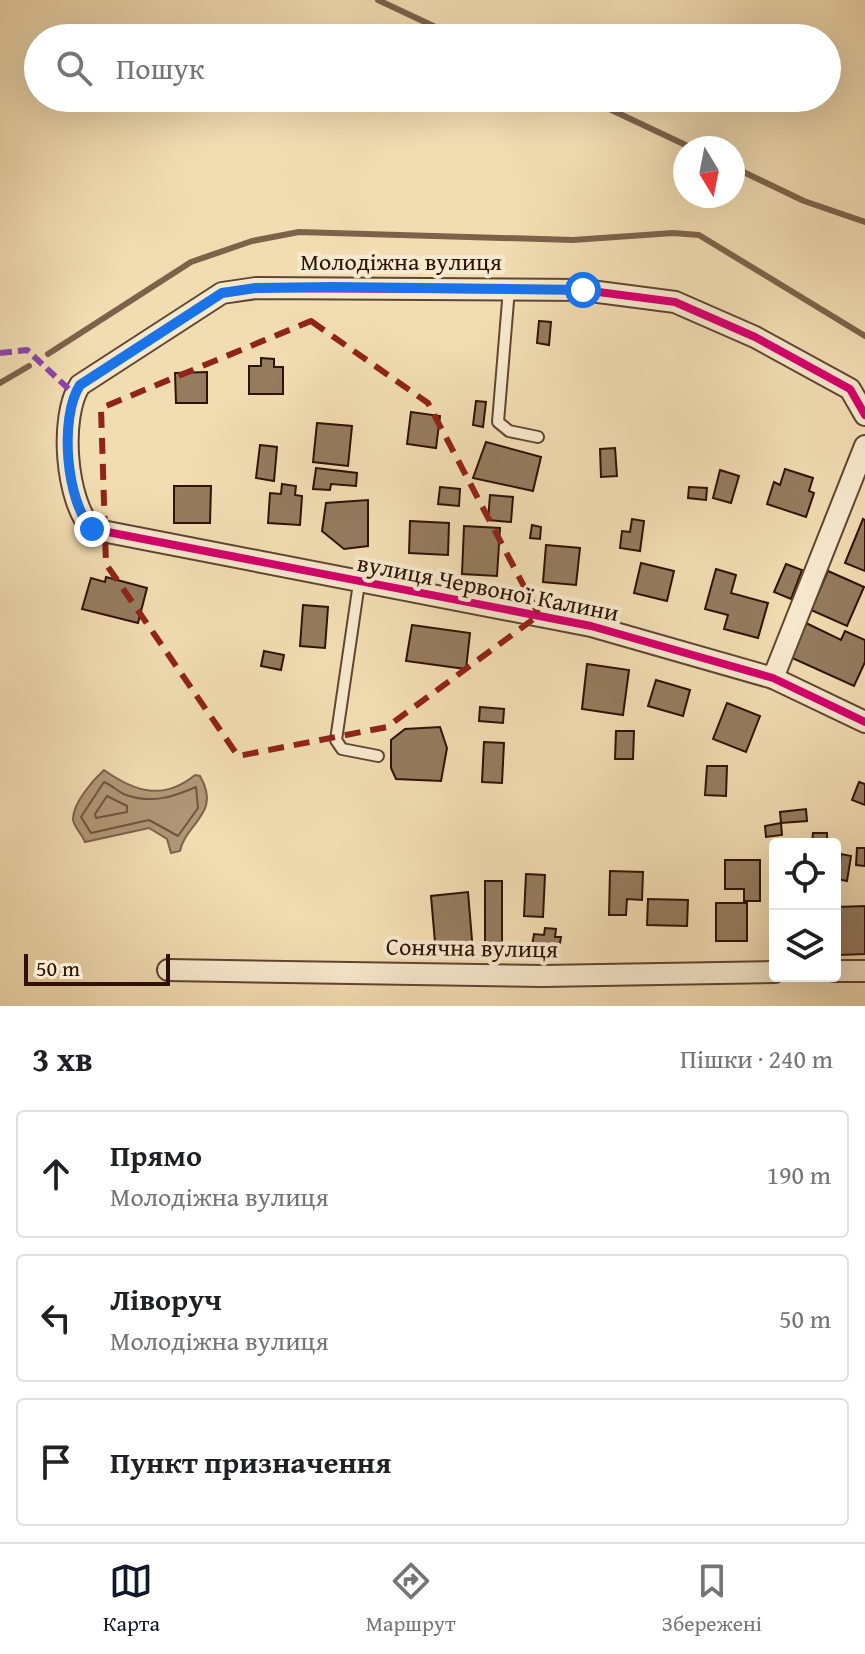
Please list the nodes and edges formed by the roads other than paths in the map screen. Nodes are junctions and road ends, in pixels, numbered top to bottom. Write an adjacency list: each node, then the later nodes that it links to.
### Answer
1 (509, 289): 2 (street, Молодіжна вулиця); 3 (lane); 5 (street, Молодіжна вулиця)
2 (865, 415)
3 (538, 437)
4 (865, 446): 7 (street)
5 (92, 529): 6 (street, вулиця Червоної Калини)
6 (359, 583): 7 (street, вулиця Червоної Калини); 9 (lane)
7 (773, 678): 8 (street, вулиця Червоної Калини)
8 (865, 722)
9 (378, 756)
10 (168, 970): 13 (street, Сонячна вулиця)
11 (841, 971): 12 (street)
12 (865, 971)
13 (769, 972)

